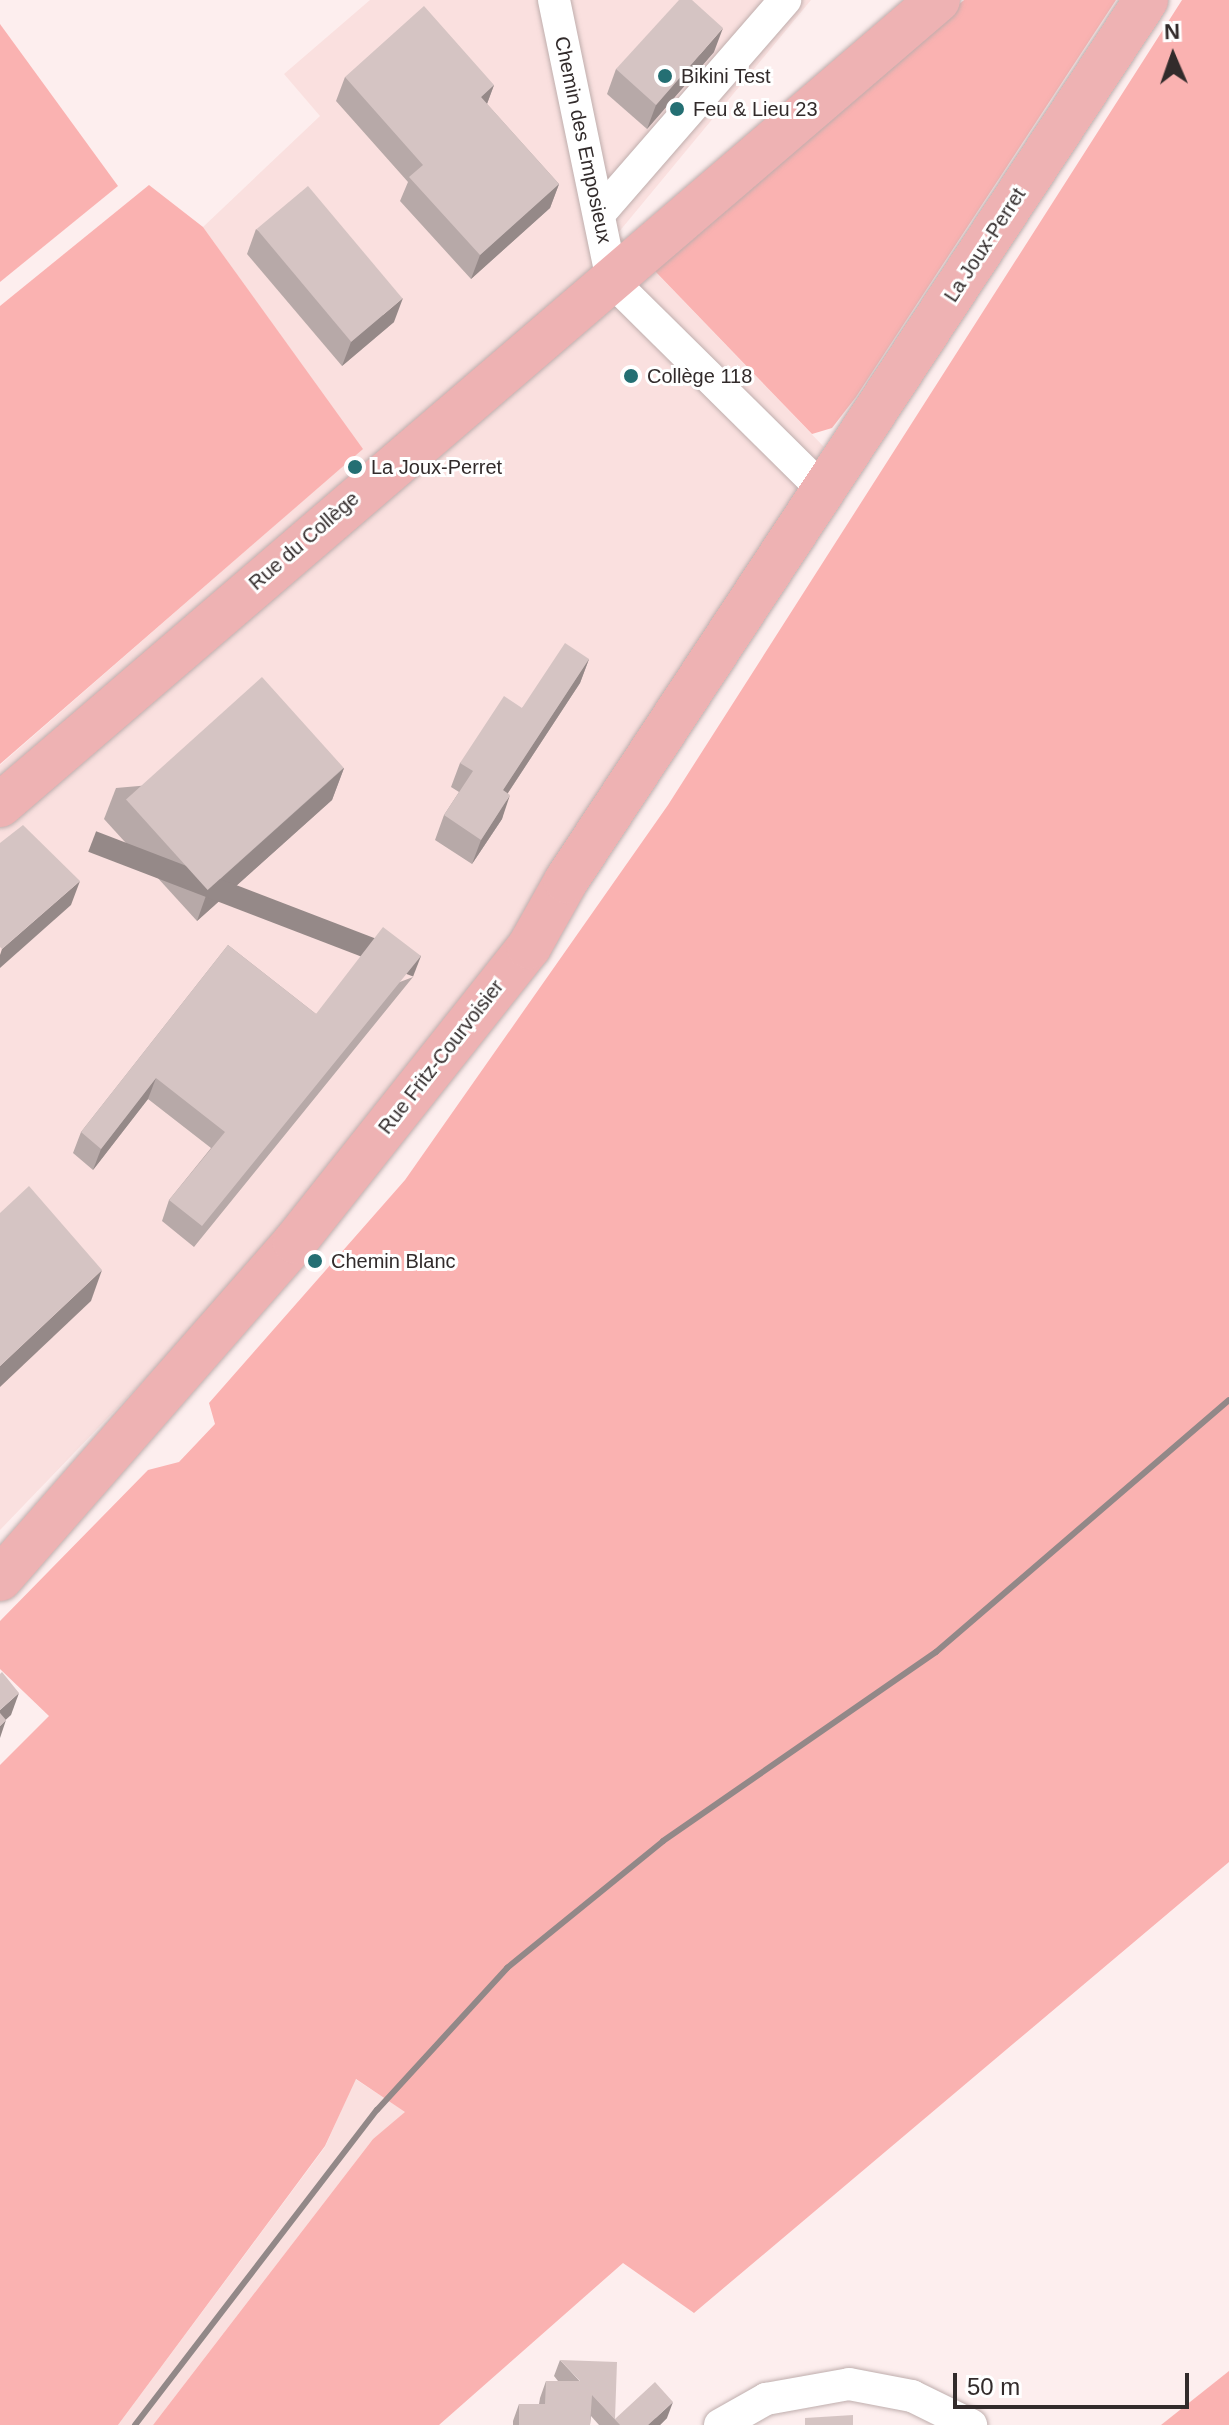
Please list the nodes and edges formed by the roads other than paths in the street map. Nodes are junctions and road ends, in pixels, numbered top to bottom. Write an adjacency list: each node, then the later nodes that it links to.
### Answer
1 (554, 0): 5 (street, Chemin des Emposieux)
2 (785, 0): 5 (street)
3 (938, 0): 6 (main road)
4 (1146, 0): 7 (main road, La Joux-Perret)
5 (599, 214): 6 (street, Chemin des Emposieux)
6 (612, 281): 7 (street); 8 (main road, Rue du Collège)
7 (824, 491): 9 (main road, Rue Fritz-Courvoisier)
8 (0, 805)
9 (0, 1579)
10 (720, 2425): 11 (street)
11 (971, 2425)

